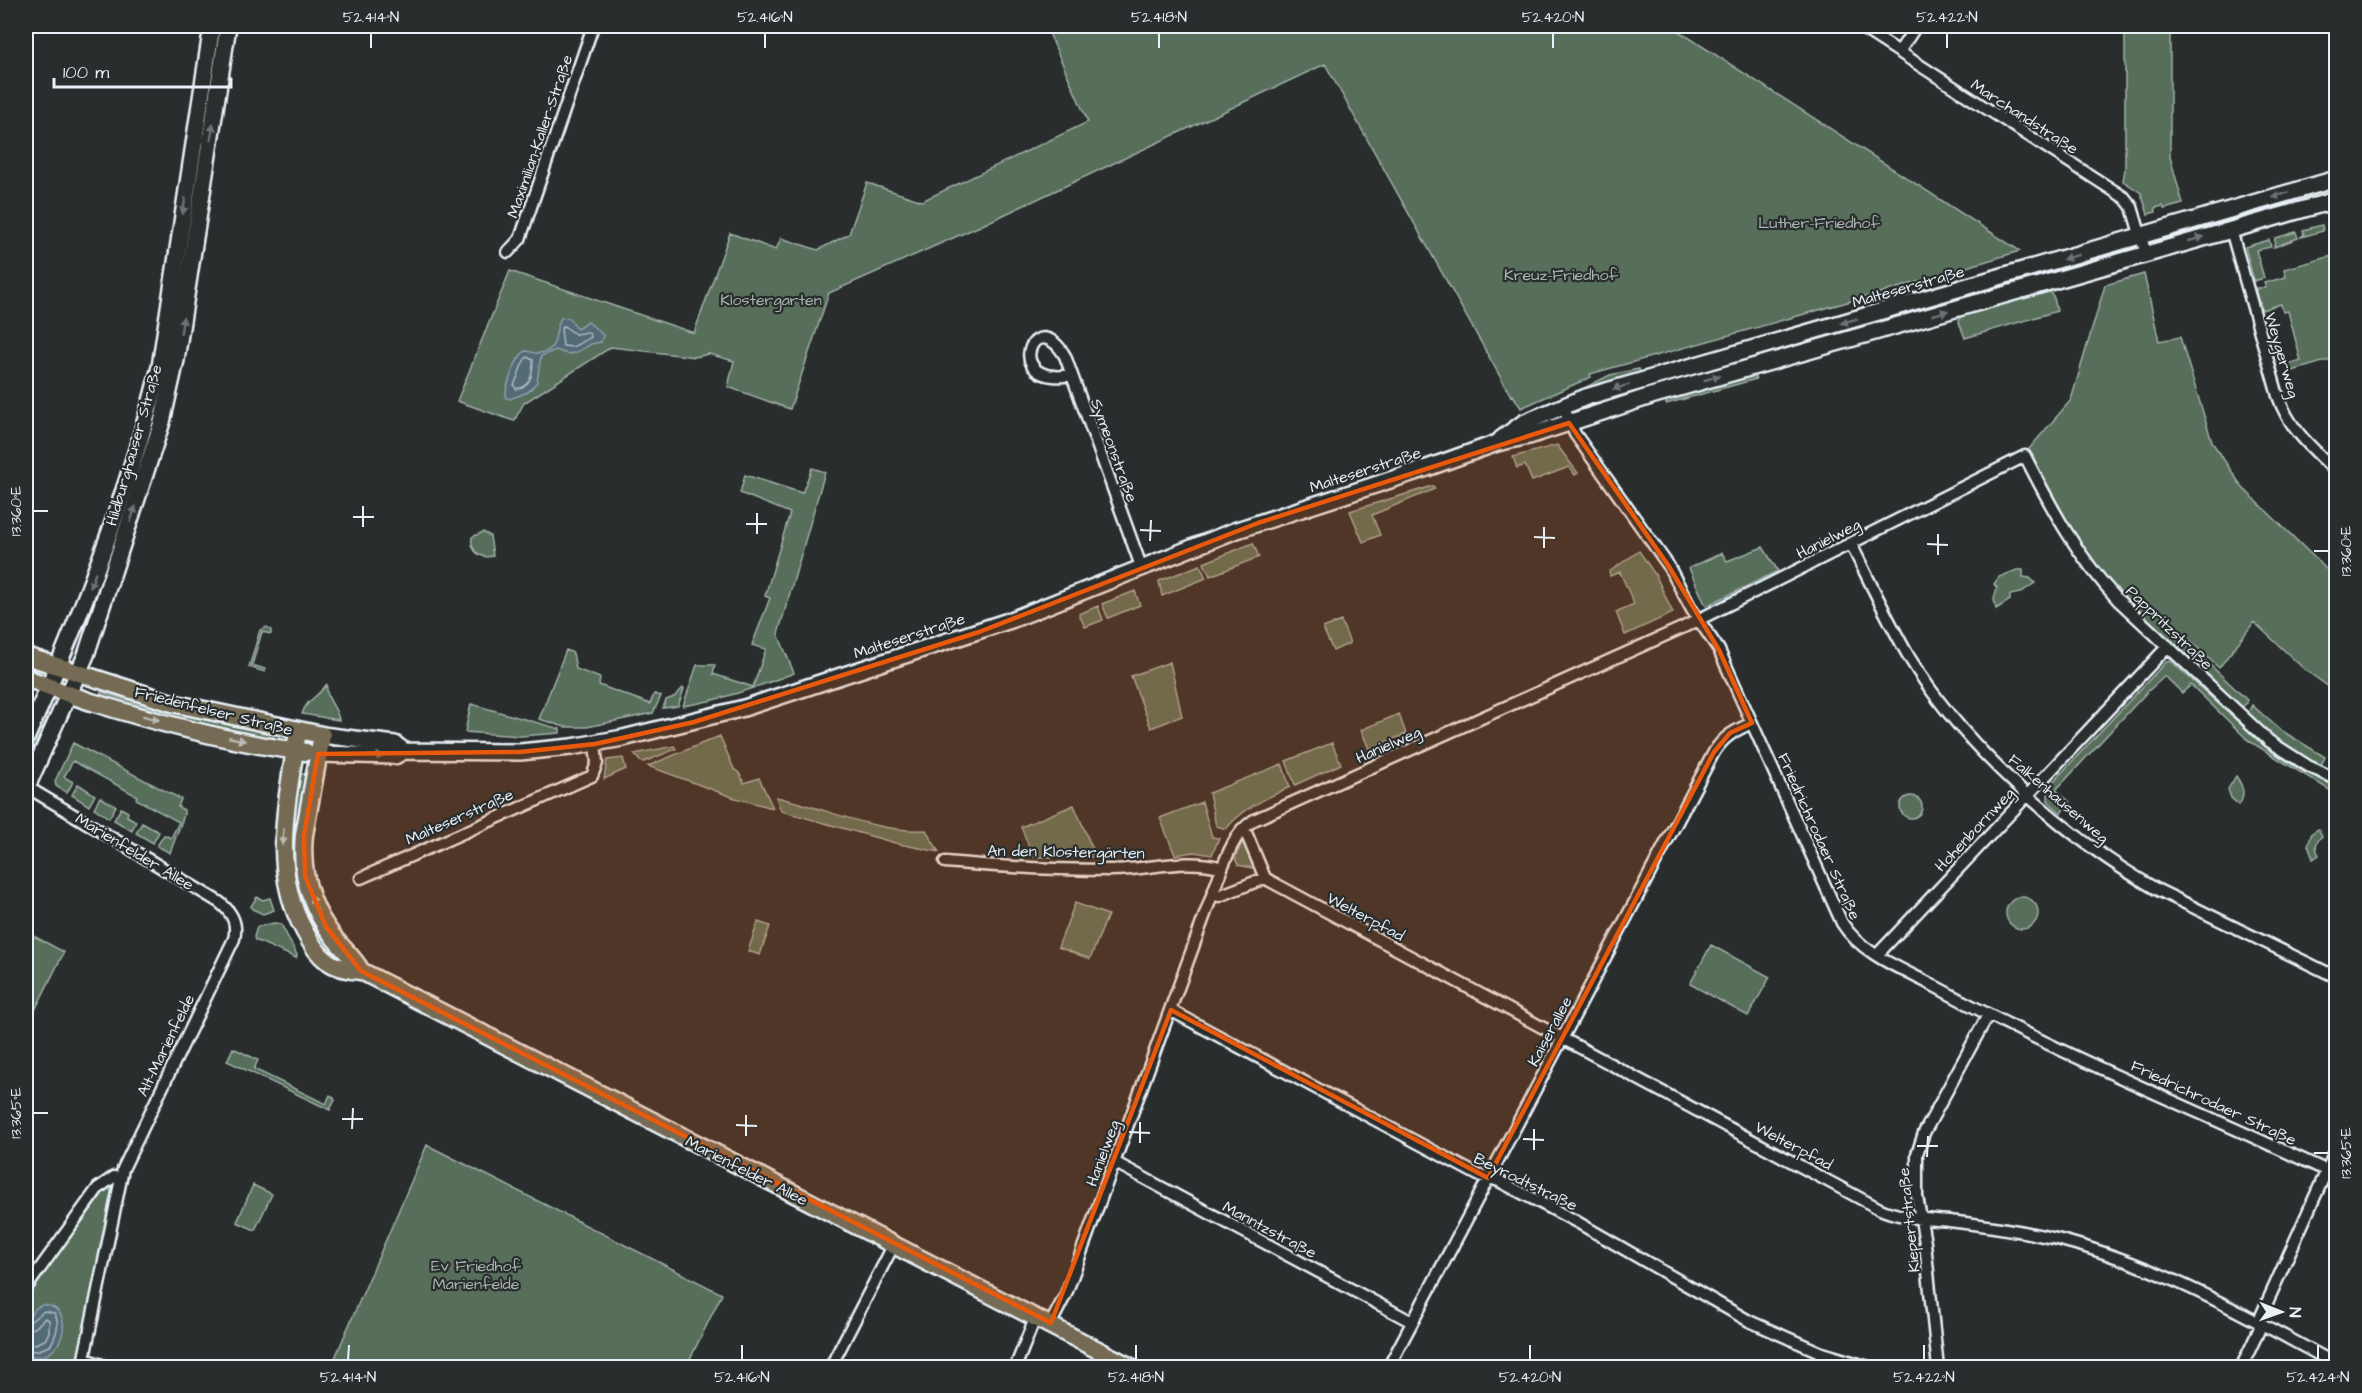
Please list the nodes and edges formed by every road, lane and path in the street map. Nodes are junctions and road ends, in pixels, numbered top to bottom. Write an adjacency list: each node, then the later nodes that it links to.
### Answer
1 (212, 26): 30 (main road, Hildburghauser Straße, one-way to 30)
2 (228, 26): 31 (main road, Hildburghauser Straße, one-way to 2)
3 (593, 26): 11 (street, Maximilian-Kaller-Straße)
4 (1859, 26): 6 (street, Marchandstraße)
5 (1916, 26): 6 (street)
6 (1899, 52): 10 (street, Marchandstraße)
7 (2337, 180): 10 (main road, Malteserstraße, one-way to 10)
8 (2337, 200): 9 (main road, Malteserstraße)
9 (2231, 230): 12 (main road, Malteserstraße, one-way to 9); 24 (street, Weygerweg)
10 (2141, 237): 12 (street, Marchandstraße); 13 (main road, Malteserstraße, one-way to 13)
11 (508, 252)
12 (2146, 254): 14 (main road, Malteserstraße, one-way to 12)
13 (1905, 305): 14 (main road); 15 (main road, Malteserstraße, one-way to 15)
14 (1910, 322): 16 (main road, Malteserstraße)
15 (1760, 347): 16 (main road); 18 (main road, Malteserstraße)
16 (1765, 363): 19 (main road, Malteserstraße, one-way to 16)
17 (1072, 375): 26 (street, Symeonstraße)
18 (1647, 379): 19 (main road); 20 (main road, Malteserstraße, one-way to 20)
19 (1652, 396): 21 (main road, Malteserstraße)
20 (1563, 406): 21 (street, Friedrichrodaer Straße); 22 (main road, Malteserstraße)
21 (1569, 423): 22 (main road, Malteserstraße); 27 (street, Friedrichrodaer Straße)
22 (1497, 443): 26 (main road, Malteserstraße)
23 (2025, 456): 25 (street, Hanielweg); 28 (street, Pappritzstraße)
24 (2337, 471)
25 (1851, 544): 27 (street, Hanielweg); 45 (street, Falkenhausenweg)
26 (1142, 569): 39 (main road, Malteserstraße)
27 (1698, 619): 35 (street, Friedrichrodaer Straße); 46 (street, Hanielweg)
28 (2168, 646): 43 (street, Pappritzstraße); 45 (street, Hohenbornweg)
29 (26, 656): 30 (main road, Friedenfelser Straße)
30 (58, 666): 31 (main road, Friedenfelser Straße); 33 (main road, Hildburghauser Straße)
31 (79, 674): 34 (main road, Hildburghauser Straße); 36 (main road, Friedenfelser Straße)
32 (26, 678): 33 (main road, Friedenfelser Straße)
33 (49, 686): 34 (main road, Friedenfelser Straße); 38 (main road)
34 (70, 694): 40 (main road, Friedenfelser Straße, one-way to 40); 44 (main road, Hildburghauser Straße)
35 (1752, 723): 53 (street, Friedrichrodaer Straße); 58 (street, Kaiserallee)
36 (298, 731): 37 (main road, Friedenfelser Straße); 40 (main road, Marienfelder Allee)
37 (322, 735): 41 (main road, Friedenfelser Straße); 42 (main road, Marienfelder Allee)
38 (26, 738)
39 (595, 744): 41 (main road, Friedenfelser Straße); 49 (street, Malteserstraße)
40 (295, 751): 42 (main road, Friedenfelser Straße); 54 (main road, Marienfelder Allee, one-way to 54)
41 (404, 751): 42 (main road, Friedenfelser Straße, one-way to 41)
42 (318, 753): 54 (main road, Marienfelder Allee, one-way to 42)
43 (2337, 779)
44 (26, 787): 52 (street, Marienfelder Allee)
45 (2028, 794): 53 (street, Hohenbornweg); 55 (street, Falkenhausenweg)
46 (1242, 829): 48 (street, Hanielweg); 50 (street)
47 (945, 862): 48 (street, An den Klostergärten)
48 (1222, 868): 51 (street, Hanielweg)
49 (361, 878)
50 (1264, 878): 51 (street); 58 (street, Welterpfad)
51 (1213, 893): 56 (street, Hanielweg)
52 (236, 926): 62 (street, Alt-Marienfelde)
53 (1877, 955): 57 (street, Friedrichrodaer Straße)
54 (361, 971): 65 (main road, Marienfelder Allee)
55 (2337, 977)
56 (1170, 1010): 60 (street, Hanielweg); 63 (street, Beyrodtstraße)
57 (1988, 1015): 61 (street, Friedrichrodaer Straße); 64 (street, Kiepertstraße)
58 (1562, 1038): 63 (street, Kaiserallee); 64 (street, Welterpfad)
59 (2337, 1150): 61 (street)
60 (1114, 1162): 67 (street, Hanielweg); 68 (street, Manntzstraße)
61 (2332, 1173): 69 (street)
62 (120, 1178): 66 (street); 71 (street, Alt-Marienfelde)
63 (1488, 1178): 68 (street, Kaiserallee); 70 (street, Beyrodtstraße)
64 (1921, 1218): 69 (street, Welterpfad); 80 (street, Kiepertstraße)
65 (893, 1246): 67 (main road, Marienfelder Allee); 74 (street)
66 (26, 1288)
67 (1043, 1320): 75 (street, Hanielweg); 76 (main road, Marienfelder Allee)
68 (1412, 1323): 77 (street, Kaiserallee)
69 (2260, 1323): 72 (street, Welterpfad); 81 (street)
70 (1822, 1353): 78 (street); 79 (street, Beyrodtstraße)
71 (84, 1363): 73 (street)
72 (2337, 1364)
73 (111, 1368)
74 (830, 1368)
75 (1015, 1368)
76 (1133, 1368)
77 (1388, 1368)
78 (1816, 1368)
79 (1872, 1368)
80 (1938, 1368)
81 (2241, 1368)

